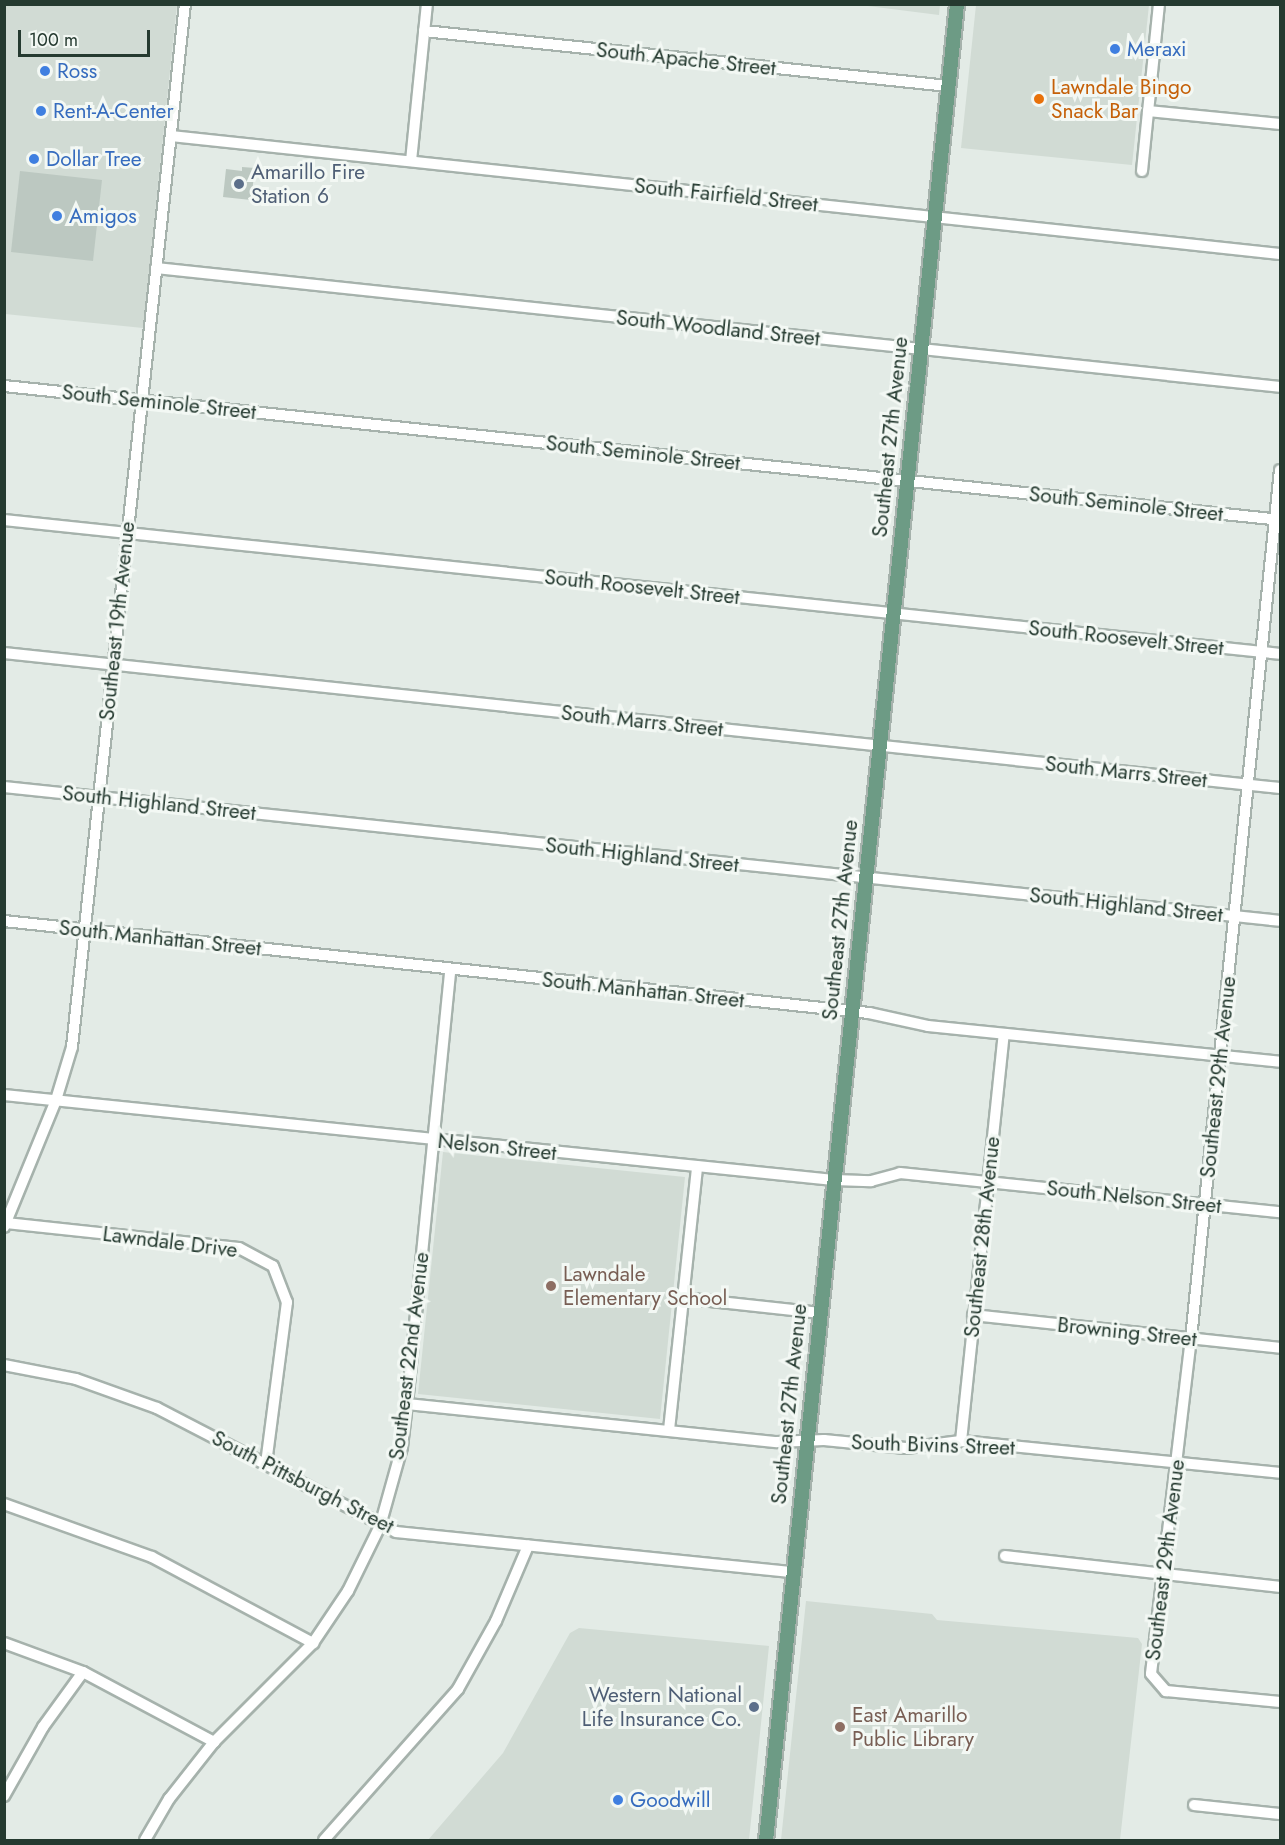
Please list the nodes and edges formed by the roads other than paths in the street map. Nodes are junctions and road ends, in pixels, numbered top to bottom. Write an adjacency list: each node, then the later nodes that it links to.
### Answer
1 (185, 4): 9 (street, Southeast 19th Avenue)
2 (427, 4): 5 (street)
3 (957, 4): 6 (main road, Southeast 27th Avenue)
4 (1159, 4): 7 (street)
5 (424, 31): 6 (street, South Apache Street); 10 (street)
6 (948, 86): 12 (main road, Southeast 27th Avenue)
7 (1148, 111): 8 (street); 11 (street)
8 (1281, 124)
9 (171, 136): 10 (street, South Fairfield Street); 14 (street, Southeast 19th Avenue)
10 (411, 161): 12 (street, South Fairfield Street)
11 (1142, 171)
12 (934, 218): 13 (street, South Fairfield Street); 15 (main road, Southeast 27th Avenue)
13 (1281, 254)
14 (156, 268): 15 (street, South Woodland Street); 18 (street, Southeast 19th Avenue)
15 (921, 350): 17 (street, South Woodland Street); 20 (main road, Southeast 27th Avenue)
16 (4, 386): 18 (street, South Seminole Street)
17 (1281, 387)
18 (141, 401): 20 (street, South Seminole Street); 23 (street, Southeast 19th Avenue)
19 (1281, 470): 22 (street, Southeast 29th Avenue)
20 (907, 481): 22 (street, South Seminole Street); 24 (main road, Southeast 27th Avenue)
21 (4, 520): 23 (street, South Roosevelt Street)
22 (1278, 520): 25 (street, Southeast 29th Avenue)
23 (126, 533): 24 (street, South Roosevelt Street); 28 (street, Southeast 19th Avenue)
24 (893, 614): 25 (street, South Roosevelt Street); 29 (main road, Southeast 27th Avenue)
25 (1262, 652): 27 (street, South Roosevelt Street); 30 (street, Southeast 29th Avenue)
26 (4, 653): 28 (street, South Marrs Street)
27 (1281, 654)
28 (112, 664): 29 (street, South Marrs Street); 33 (street, Southeast 19th Avenue)
29 (879, 746): 30 (street, South Marrs Street); 34 (main road, Southeast 27th Avenue)
30 (1248, 785): 32 (street, South Marrs Street); 35 (street, Southeast 29th Avenue)
31 (4, 787): 33 (street, South Highland Street)
32 (1281, 788)
33 (98, 797): 34 (street, South Highland Street); 38 (street, Southeast 19th Avenue)
34 (865, 878): 35 (street, South Highland Street); 40 (main road, Southeast 27th Avenue)
35 (1234, 917): 37 (street, South Highland Street); 42 (street, Southeast 29th Avenue)
36 (4, 921): 38 (street, South Manhattan Street)
37 (1281, 921)
38 (84, 930): 39 (street, South Manhattan Street); 45 (street, Southeast 19th Avenue)
39 (450, 970): 40 (street, South Manhattan Street); 46 (street, Southeast 22nd Avenue)
40 (851, 1012): 41 (street, South Manhattan Street); 48 (main road, Southeast 27th Avenue)
41 (1004, 1034): 42 (street, South Manhattan Street); 49 (street, Southeast 28th Avenue)
42 (1220, 1056): 43 (street, South Manhattan Street); 50 (street, Southeast 29th Avenue)
43 (1281, 1062)
44 (4, 1095): 45 (street, Nelson Street)
45 (56, 1100): 46 (street, Nelson Street); 52 (street, Southeast 19th Avenue)
46 (433, 1140): 47 (street, Nelson Street); 59 (street, Southeast 22nd Avenue)
47 (697, 1166): 48 (street, Nelson Street); 53 (street)
48 (834, 1180): 49 (street, Nelson Street); 54 (main road, Southeast 27th Avenue)
49 (988, 1182): 50 (street, South Nelson Street); 55 (street, Southeast 28th Avenue)
50 (1204, 1204): 51 (street, South Nelson Street); 56 (street, Southeast 29th Avenue)
51 (1281, 1212)
52 (5, 1225): 63 (street, Lawndale Drive)
53 (683, 1298): 54 (street); 60 (street)
54 (820, 1313): 61 (main road, Southeast 27th Avenue)
55 (973, 1316): 56 (street, Browning Street); 62 (street, Southeast 28th Avenue)
56 (1191, 1338): 57 (street, Browning Street); 64 (street, Southeast 29th Avenue)
57 (1281, 1348)
58 (4, 1365): 63 (street, South Pittsburgh Street)
59 (407, 1404): 60 (street, South Bivins Street); 67 (street, Southeast 22nd Avenue)
60 (669, 1430): 61 (street, South Bivins Street)
61 (807, 1441): 62 (street, South Bivins Street); 70 (main road, Southeast 27th Avenue)
62 (961, 1441): 64 (street, South Bivins Street)
63 (266, 1463): 67 (street, South Pittsburgh Street)
64 (1177, 1463): 65 (street, South Bivins Street); 71 (street, Southeast 29th Avenue)
65 (1281, 1473)
66 (4, 1504): 73 (street)
67 (380, 1526): 68 (street, South Pittsburgh Street); 73 (street, Southeast 22nd Avenue)
68 (528, 1546): 70 (street, South Pittsburgh Street); 82 (street)
69 (1005, 1556): 71 (street)
70 (793, 1572): 83 (main road, Southeast 27th Avenue)
71 (1161, 1576): 72 (street); 76 (street, Southeast 29th Avenue)
72 (1281, 1587)
73 (313, 1642): 77 (street, Southeast 22nd Avenue)
74 (4, 1643): 75 (street)
75 (83, 1672): 77 (street); 78 (street)
76 (1281, 1702)
77 (214, 1742): 81 (street, Southeast 22nd Avenue)
78 (4, 1796)
79 (1194, 1805): 80 (street)
80 (1281, 1814)
81 (145, 1840)
82 (324, 1840)
83 (765, 1840)

